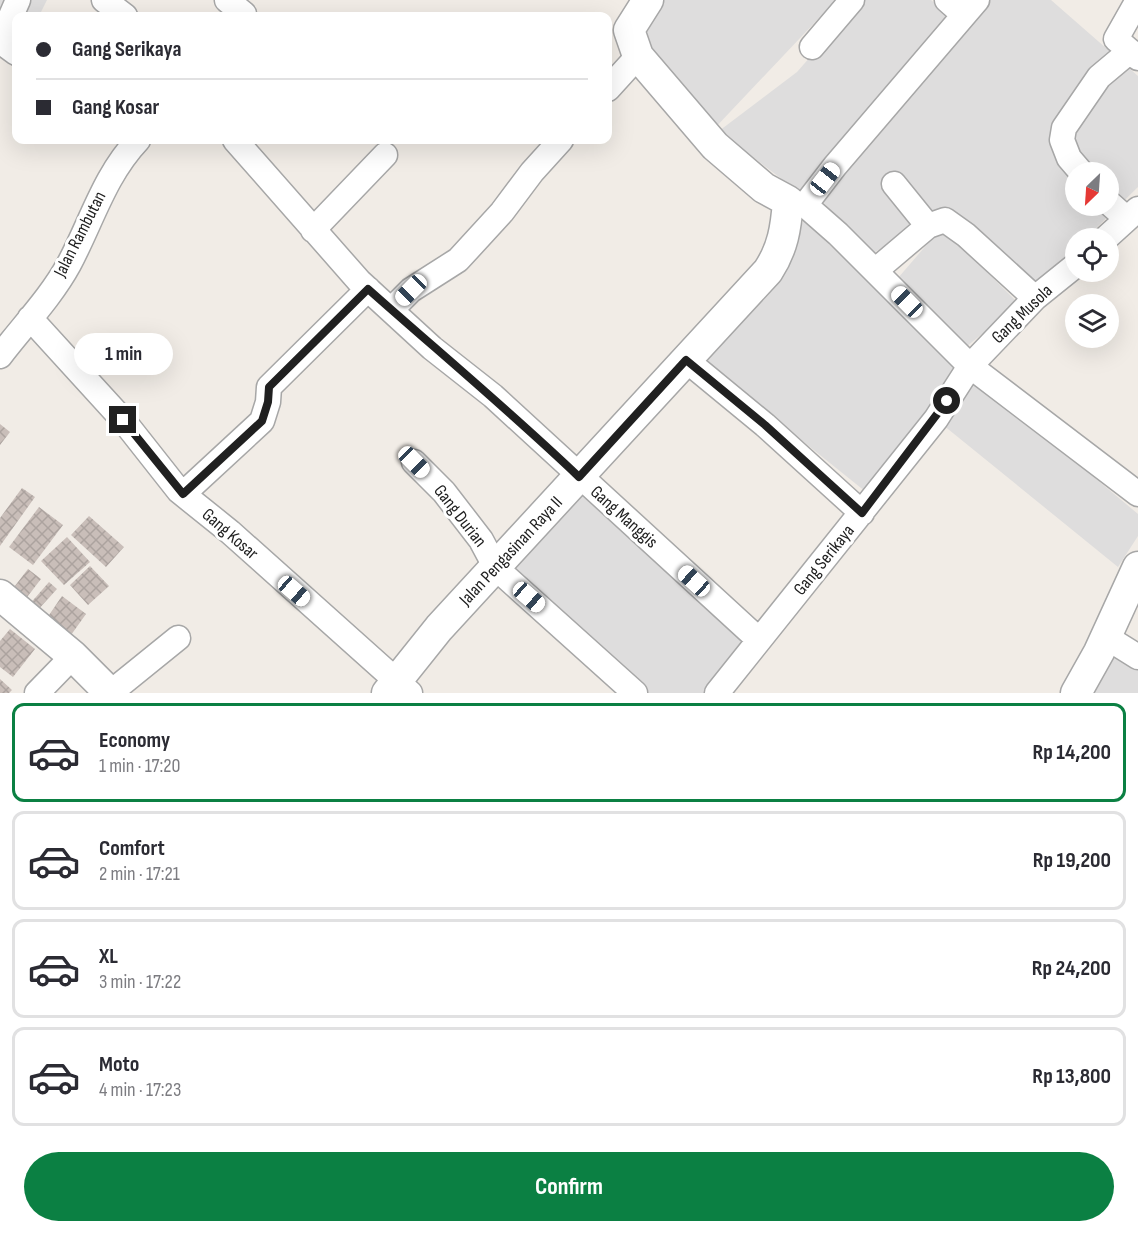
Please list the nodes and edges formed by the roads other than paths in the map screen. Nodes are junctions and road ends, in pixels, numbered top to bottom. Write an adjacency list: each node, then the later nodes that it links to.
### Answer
1 (104, 0): 6 (street)
2 (852, 0): 8 (street)
3 (1138, 0): 10 (street)
4 (644, 1): 11 (street)
5 (963, 5): 19 (street)
6 (120, 12)
7 (12, 14): 9 (street)
8 (812, 47)
9 (12, 50)
10 (1134, 54): 17 (street)
11 (638, 56): 12 (street); 19 (street)
12 (612, 85)
13 (134, 144): 30 (street, Jalan Rambutan)
14 (239, 144): 24 (street, Gang Manggis)
15 (557, 144): 29 (street)
16 (385, 155): 24 (street)
17 (1072, 162)
18 (894, 184): 22 (street)
19 (797, 203): 25 (street); 32 (street, Jalan Pengasinan Raya II)
20 (1119, 207): 21 (street)
21 (1133, 214): 23 (street)
22 (928, 226): 25 (street); 28 (street)
23 (1117, 228)
24 (314, 230): 27 (street, Gang Manggis)
25 (876, 270): 33 (street)
26 (1065, 275): 28 (street, Gang Musola)
27 (368, 289): 29 (street, Gang Manggis); 36 (street)
28 (1035, 298): 33 (street, Gang Musola)
29 (391, 310): 35 (street, Gang Manggis)
30 (30, 318): 31 (street, Jalan Rambutan); 36 (street, Gang Kosar)
31 (0, 356)
32 (686, 360): 35 (street, Jalan Pengasinan Raya II); 38 (street)
33 (970, 366): 37 (street); 38 (street, Gang Serikaya)
34 (414, 462): 40 (street, Gang Durian)
35 (579, 477): 40 (street, Jalan Pengasinan Raya II); 44 (street, Gang Manggis)
36 (183, 494): 47 (street, Gang Kosar)
37 (1138, 494)
38 (862, 513): 44 (street, Gang Serikaya)
39 (1138, 567): 42 (street)
40 (496, 568): 47 (street, Jalan Pengasinan Raya II); 50 (street, Gang Durian)
41 (0, 595): 45 (street)
42 (1106, 637): 46 (street); 52 (street)
43 (178, 638): 49 (street)
44 (759, 640): 51 (street, Gang Serikaya)
45 (73, 656): 48 (street); 49 (street)
46 (1138, 657)
47 (398, 689)
48 (38, 693)
49 (110, 693)
50 (635, 693)
51 (717, 693)
52 (1076, 693)

